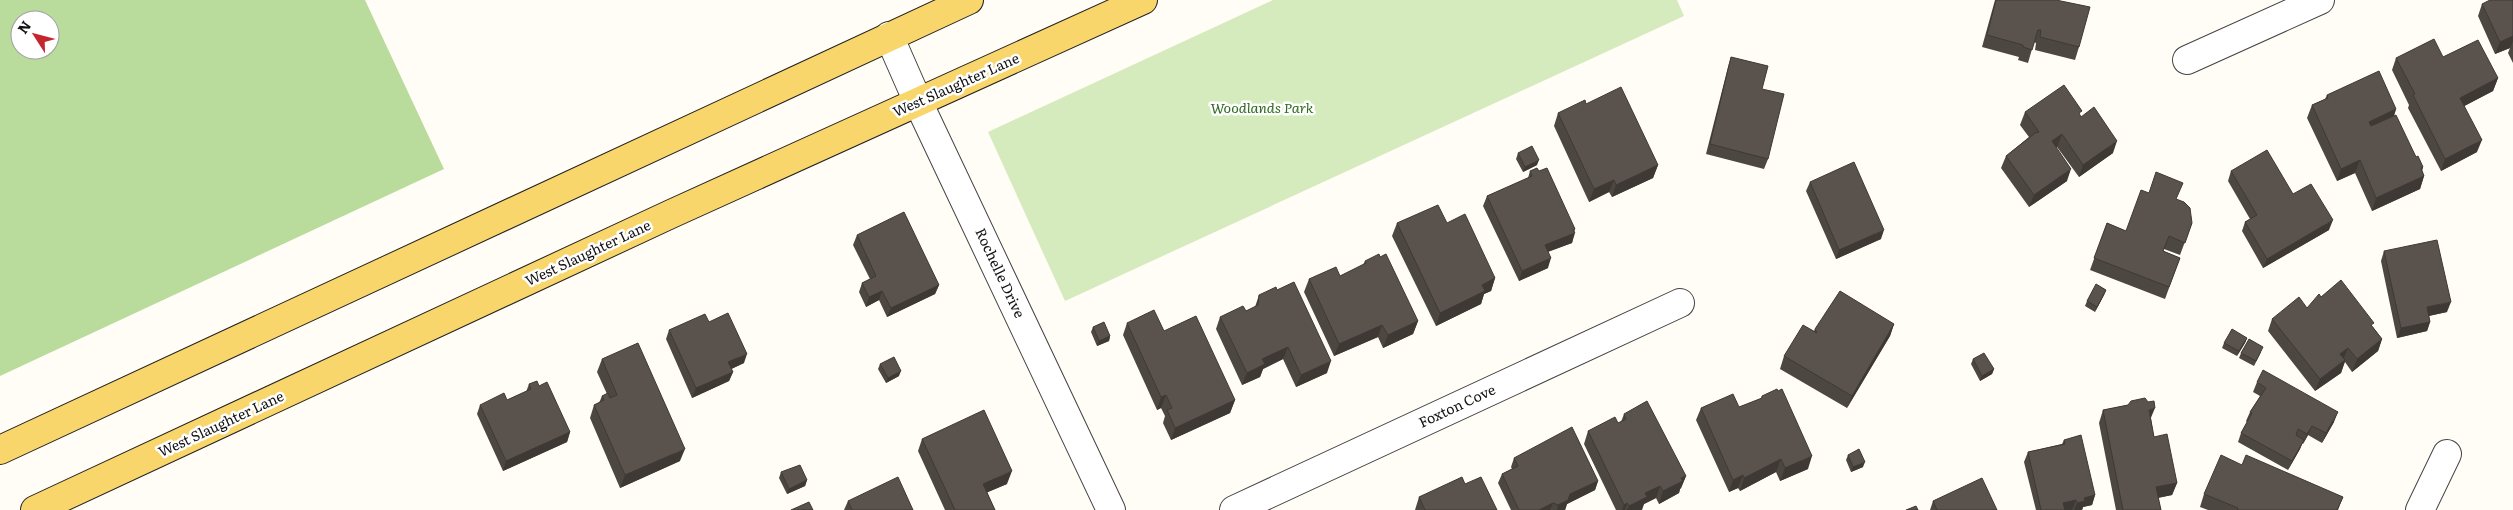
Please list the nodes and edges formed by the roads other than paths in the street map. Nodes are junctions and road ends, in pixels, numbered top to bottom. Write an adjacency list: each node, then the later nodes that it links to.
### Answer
1 (969, 0): 4 (main road)
2 (1143, 0): 6 (main road, West Slaughter Lane)
3 (2320, 0): 5 (street)
4 (889, 36): 6 (street, Rochelle Drive); 8 (main road)
5 (2187, 60)
6 (918, 102): 10 (main road, West Slaughter Lane); 11 (street, Rochelle Drive)
7 (1680, 303): 12 (street, Foxton Cove)
8 (0, 450)
9 (2447, 454): 13 (street)
10 (35, 510)
11 (1111, 510)
12 (1234, 510)
13 (2420, 510)

